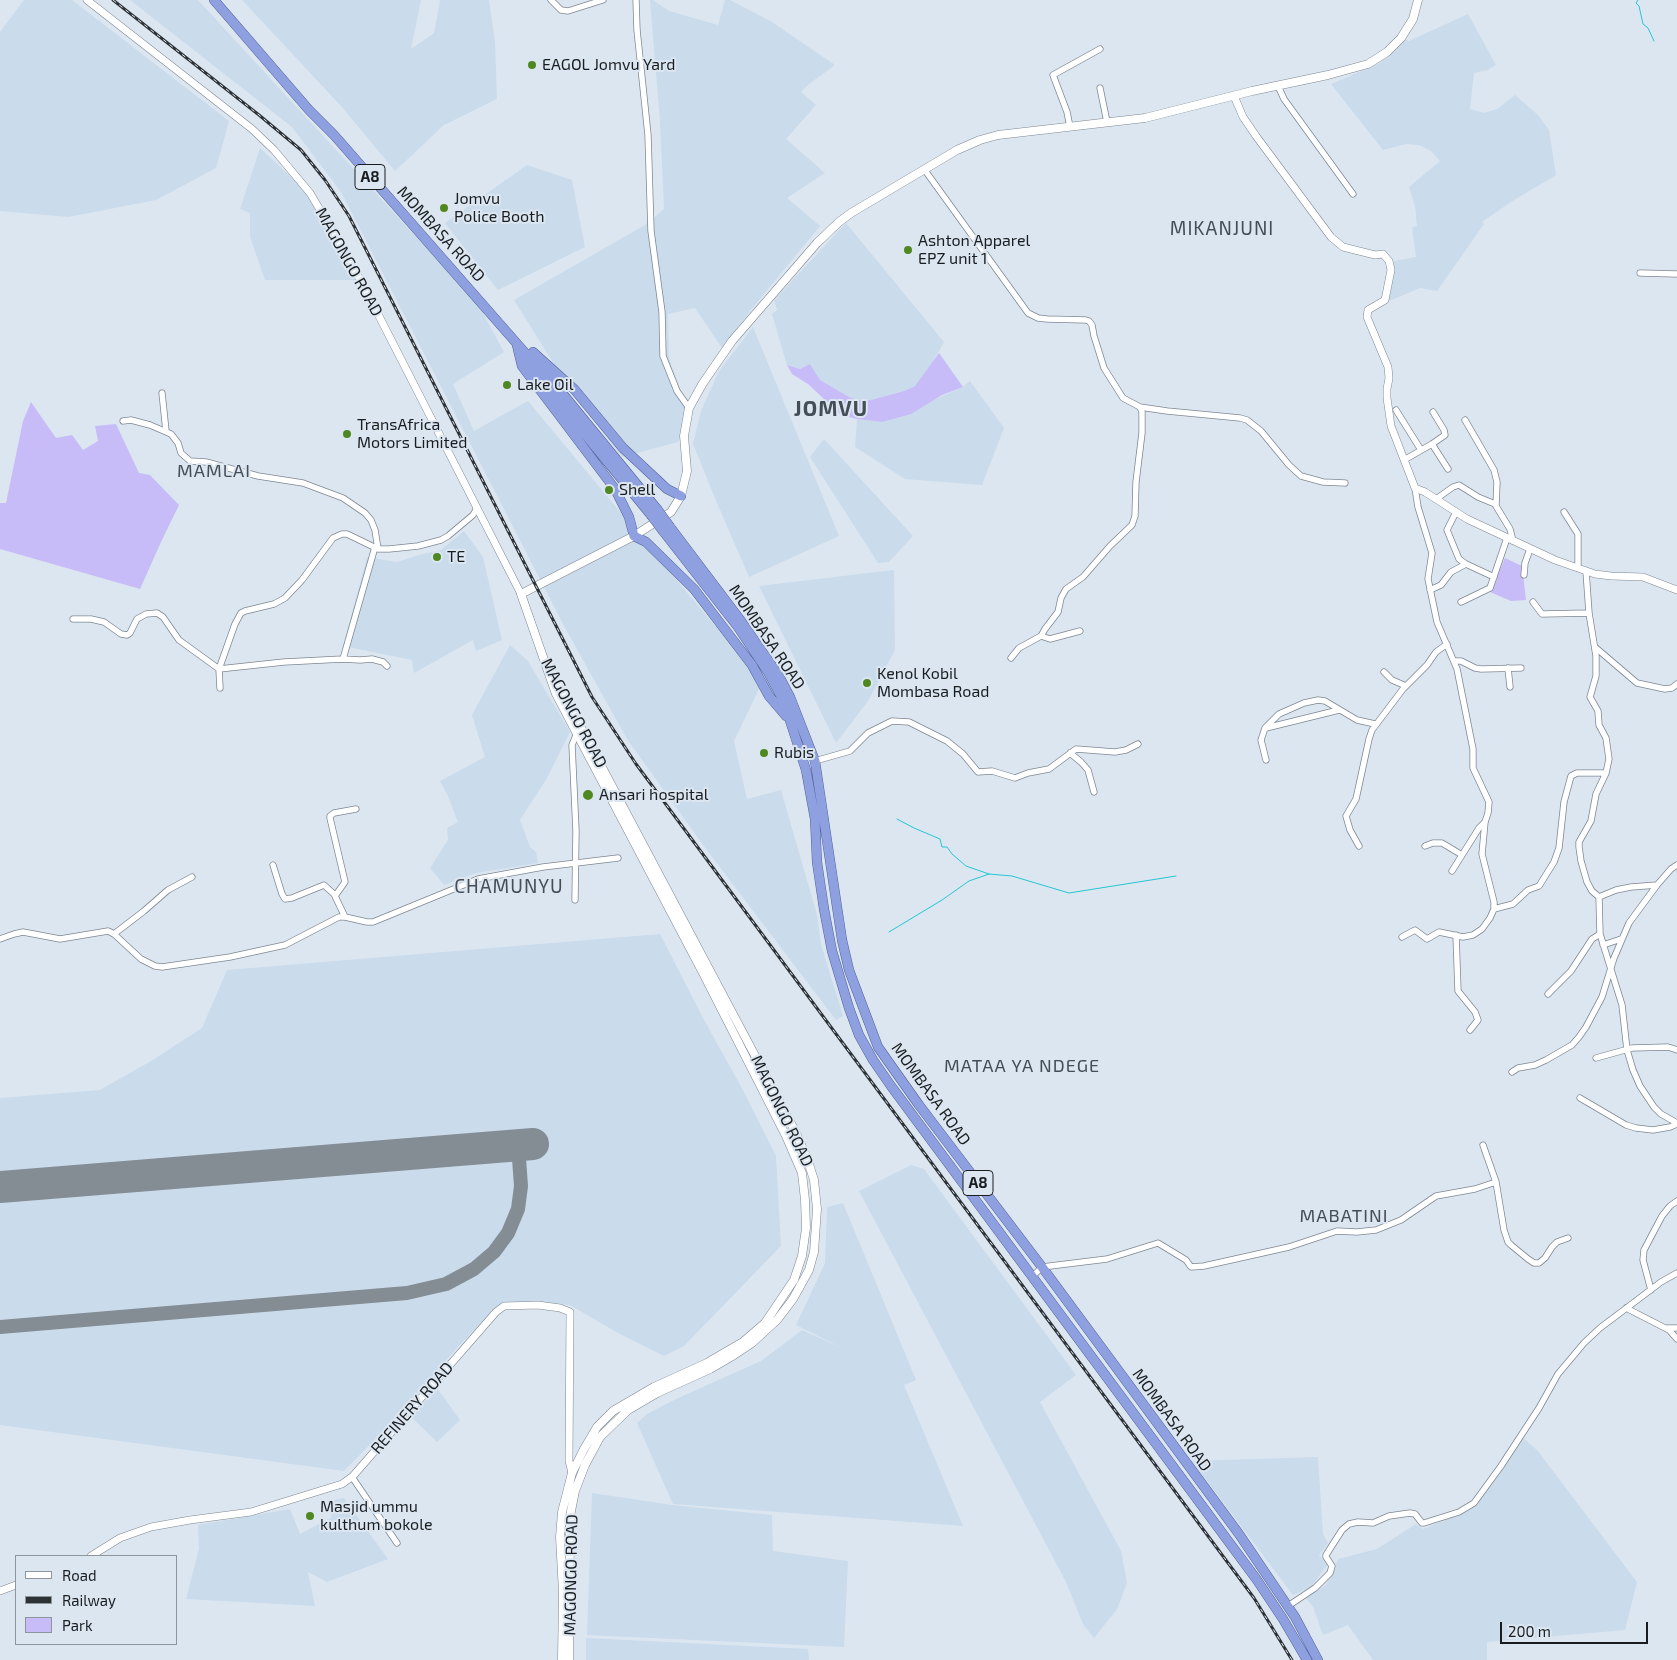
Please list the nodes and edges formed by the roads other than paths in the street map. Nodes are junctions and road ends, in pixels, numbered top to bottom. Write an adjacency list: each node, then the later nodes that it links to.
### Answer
1 (87, 0): 35 (street, MAGONGO ROAD)
2 (214, 0): 17 (highway, MOMBASA ROAD / A8)
3 (551, 0): 4 (street)
4 (603, 0)
5 (636, 0): 20 (street)
6 (1418, 0): 8 (main road)
7 (1100, 49): 12 (street)
8 (1278, 86): 10 (main road); 14 (street)
9 (1100, 88): 11 (street)
10 (1234, 96): 11 (main road); 28 (street)
11 (1107, 122): 12 (main road)
12 (1070, 127): 13 (main road)
13 (924, 169): 19 (street); 20 (main road)
14 (1353, 194)
15 (1640, 273): 16 (street)
16 (1677, 274)
17 (516, 342): 32 (highway); 38 (highway); 50 (highway, MOMBASA ROAD / A8, bridge)
18 (162, 393): 25 (street)
19 (1140, 407): 30 (street); 56 (street)
20 (690, 408): 32 (main road)
21 (1396, 410): 27 (street)
22 (1433, 412): 26 (street)
23 (1465, 420): 34 (street)
24 (123, 421): 25 (street)
25 (166, 431): 40 (street)
26 (1432, 444): 27 (street); 29 (street)
27 (1421, 450): 28 (street)
28 (1404, 460): 31 (street)
29 (1448, 469)
30 (1345, 483)
31 (1416, 488): 33 (street); 47 (street)
32 (681, 496): 38 (main road)
33 (1436, 499): 34 (street); 36 (street)
34 (1495, 504): 39 (street)
35 (478, 508): 40 (street); 49 (street, MAGONGO ROAD)
36 (1456, 512): 39 (street); 42 (street)
37 (1564, 512): 43 (street)
38 (634, 536): 49 (main road); 73 (highway)
39 (1510, 540): 41 (street); 46 (street)
40 (377, 548): 61 (street); 66 (street)
41 (1530, 549): 43 (street); 45 (street)
42 (1466, 564): 46 (street); 47 (street)
43 (1578, 568): 44 (street)
44 (1586, 571): 48 (street); 53 (street)
45 (1524, 575)
46 (1494, 577): 51 (street)
47 (1430, 590): 57 (street)
48 (1677, 590)
49 (521, 594): 59 (main road, MAGONGO ROAD)
50 (716, 594): 73 (highway, MOMBASA ROAD / A8); 80 (highway, MOMBASA ROAD / A8)
51 (1461, 602)
52 (1533, 602): 53 (street)
53 (1589, 613): 58 (street)
54 (72, 619): 66 (street)
55 (1080, 631): 56 (street)
56 (1041, 636): 60 (street)
57 (1447, 644): 62 (street); 69 (street)
58 (1596, 648): 68 (street); 81 (street)
59 (541, 651): 76 (main road, MAGONGO ROAD); 116 (main road, MAGONGO ROAD)
60 (1011, 658)
61 (343, 659): 63 (street); 66 (street)
62 (1455, 661): 64 (street); 84 (street)
63 (387, 666)
64 (1508, 668): 65 (street); 70 (street)
65 (1521, 668)
66 (219, 669): 71 (street)
67 (1384, 672): 69 (street)
68 (1677, 684)
69 (1406, 686): 74 (street)
70 (1510, 687)
71 (220, 688)
72 (1339, 710): 74 (street); 75 (street); 75 (street)
73 (790, 720): 124 (highway, MOMBASA ROAD / A8)
74 (1375, 724): 85 (street)
75 (1265, 728): 79 (street)
76 (577, 733): 89 (street); 117 (main road, MAGONGO ROAD)
77 (1138, 744): 78 (street)
78 (1070, 753): 80 (street); 82 (street)
79 (1266, 760)
80 (815, 762): 122 (highway, MOMBASA ROAD / A8)
81 (1606, 773): 96 (street); 98 (street)
82 (1094, 792)
83 (356, 809): 95 (street)
84 (1485, 822): 87 (street); 98 (street)
85 (1359, 846)
86 (1425, 846): 87 (street)
87 (1462, 854): 92 (street)
88 (618, 858): 89 (street)
89 (576, 864): 97 (street); 99 (street)
90 (273, 865): 95 (street)
91 (1677, 865): 94 (street)
92 (1452, 871)
93 (192, 877): 100 (street)
94 (1657, 886): 96 (street); 105 (street)
95 (336, 895): 99 (street)
96 (1599, 897): 101 (street)
97 (575, 900)
98 (1494, 909): 102 (street)
99 (345, 917): 100 (street)
100 (114, 934): 104 (street)
101 (1600, 934): 106 (street); 108 (street)
102 (1456, 935): 103 (street); 109 (street)
103 (1402, 937)
104 (0, 939)
105 (1622, 939): 106 (street); 107 (street)
106 (1603, 945): 107 (street)
107 (1611, 969): 110 (street); 113 (street)
108 (1548, 994)
109 (1470, 1030)
110 (1627, 1050): 111 (street); 112 (street); 115 (street)
111 (1677, 1050)
112 (1596, 1058)
113 (1512, 1072)
114 (1580, 1098): 115 (street)
115 (1677, 1124)
116 (795, 1131): 117 (main road); 138 (main road, MAGONGO ROAD)
117 (786, 1136): 130 (main road, MAGONGO ROAD)
118 (1483, 1145): 119 (street)
119 (1496, 1182): 121 (street); 122 (street)
120 (1677, 1201): 125 (street)
121 (1568, 1238)
122 (1042, 1266): 124 (street); 136 (highway, MOMBASA ROAD / A8)
123 (1677, 1274): 125 (street)
124 (1032, 1277): 139 (highway, MOMBASA ROAD / A8)
125 (1651, 1290): 126 (street)
126 (1626, 1308): 127 (street); 136 (street)
127 (1667, 1328): 128 (street); 129 (street)
128 (1677, 1328)
129 (1677, 1339)
130 (572, 1473): 131 (street, REFINERY ROAD); 137 (main road, MAGONGO ROAD)
131 (352, 1477): 132 (street); 133 (street, REFINERY ROAD)
132 (397, 1543)
133 (93, 1555)
134 (15, 1585): 135 (street)
135 (0, 1591)
136 (1288, 1606): 140 (highway, MOMBASA ROAD / A8)
137 (562, 1660)
138 (569, 1660)
139 (1307, 1660)
140 (1318, 1660)

